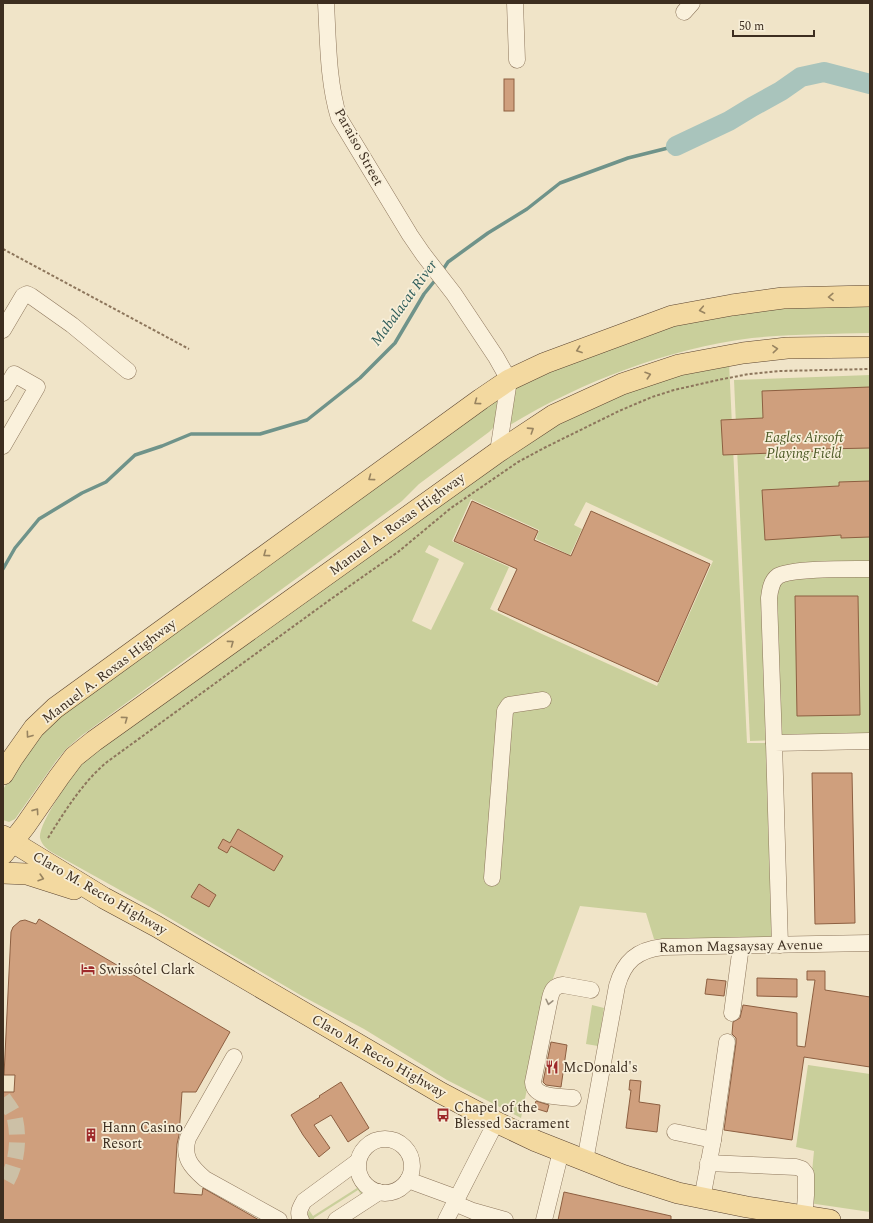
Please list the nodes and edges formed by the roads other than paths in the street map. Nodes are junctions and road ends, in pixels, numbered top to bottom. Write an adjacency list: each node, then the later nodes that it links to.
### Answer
1 (326, 3): 8 (street, Paraiso Street)
2 (515, 3): 3 (street)
3 (517, 60)
4 (870, 296): 8 (main road, Manuel A. Roxas Highway, one-way to 8)
5 (3, 330): 7 (street)
6 (870, 347): 11 (main road, Manuel A. Roxas Highway, one-way to 6)
7 (128, 371)
8 (509, 380): 11 (street); 16 (main road, Manuel A. Roxas Highway, one-way to 16)
9 (3, 393): 10 (street)
10 (5, 439)
11 (498, 452): 17 (main road, Manuel A. Roxas Highway, one-way to 11)
12 (870, 569): 15 (street)
13 (542, 700): 19 (street)
14 (870, 741): 15 (street)
15 (774, 743): 22 (street)
16 (3, 774)
17 (6, 844): 20 (main road, Claro M. Recto Highway)
18 (3, 873): 20 (main road, one-way to 20)
19 (492, 878)
20 (104, 898): 29 (main road, Claro M. Recto Highway)
21 (870, 943): 22 (street, Ramon Magsaysay Avenue)
22 (780, 945): 23 (street, Ramon Magsaysay Avenue)
23 (741, 946): 25 (street); 33 (street, Ramon Magsaysay Avenue)
24 (591, 990): 28 (street, one-way to 28)
25 (732, 1013)
26 (727, 1042): 31 (street)
27 (234, 1057): 42 (street)
28 (573, 1098)
29 (496, 1122): 32 (main road, Claro M. Recto Highway); 39 (street)
30 (675, 1132): 31 (street)
31 (713, 1140): 35 (street)
32 (561, 1151): 33 (main road, Claro M. Recto Highway); 47 (street)
33 (585, 1161): 38 (main road, Claro M. Recto Highway)
34 (357, 1162): 36 (street); 37 (street); 43 (street)
35 (708, 1163): 38 (street); 41 (street)
36 (408, 1180): 37 (street); 39 (street)
37 (379, 1192): 44 (street)
38 (702, 1199): 40 (main road, Claro M. Recto Highway)
39 (455, 1200): 45 (street); 46 (street)
40 (745, 1214): 41 (main road, Claro M. Recto Highway)
41 (804, 1218): 48 (main road, Claro M. Recto Highway)
42 (279, 1220)
43 (301, 1220)
44 (336, 1220)
45 (446, 1220)
46 (505, 1220)
47 (544, 1220)
48 (830, 1220)

